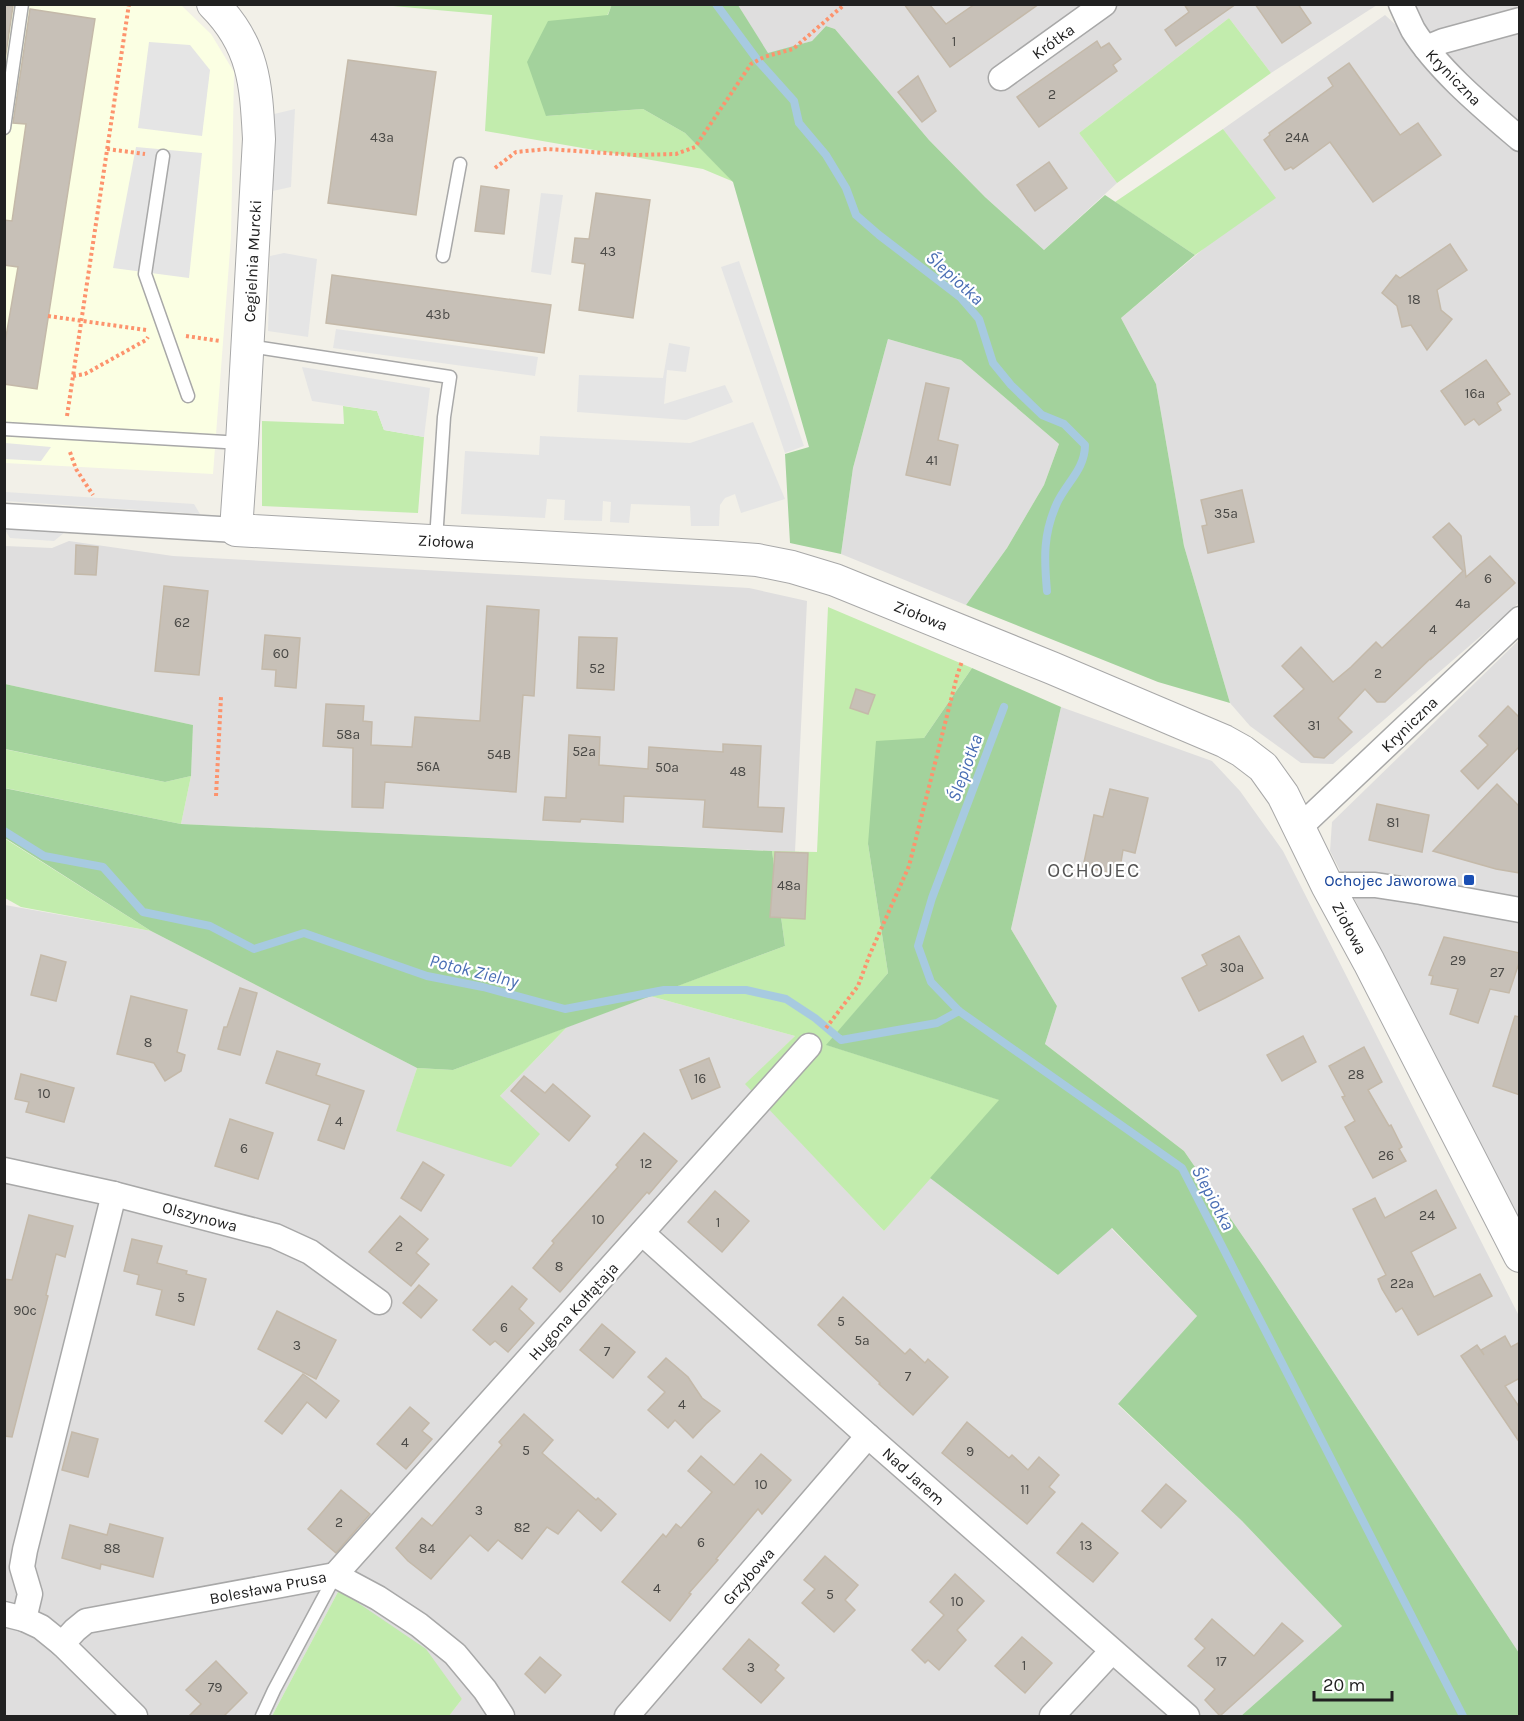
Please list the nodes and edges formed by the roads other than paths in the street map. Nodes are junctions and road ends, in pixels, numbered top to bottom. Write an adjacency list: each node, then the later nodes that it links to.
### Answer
1 (22, 4): 8 (lane)
2 (213, 4): 13 (street, Cegielnia Murcki)
3 (1104, 4): 7 (street, Krótka)
4 (1401, 4): 6 (street, Kryniczna)
5 (1520, 20): 6 (street)
6 (1426, 48): 9 (street, Kryniczna)
7 (1001, 78)
8 (4, 128)
9 (1520, 139)
10 (163, 156): 14 (lane)
11 (460, 164): 12 (lane)
12 (443, 256)
13 (247, 345): 16 (street, Cegielnia Murcki); 19 (lane)
14 (188, 396)
15 (4, 429): 16 (lane)
16 (242, 443): 18 (street, Cegielnia Murcki)
17 (4, 516): 18 (street, Ziołowa)
18 (236, 530): 19 (street, Ziołowa)
19 (436, 540): 21 (street, Ziołowa)
20 (1520, 619): 21 (street, Kryniczna)
21 (1299, 828): 22 (street, Ziołowa)
22 (1327, 885): 23 (street); 28 (street, Ziołowa)
23 (1520, 909)
24 (816, 1039): 27 (street, Hugona Kołłątaja)
25 (4, 1170): 26 (street, Olszynowa)
26 (114, 1194): 29 (street, Olszynowa); 32 (street)
27 (642, 1233): 30 (street, Nad Jarem); 31 (street, Hugona Kołłątaja)
28 (1520, 1256)
29 (379, 1302)
30 (868, 1436): 34 (street, Nad Jarem); 38 (street, Grzybowa)
31 (335, 1575): 33 (street, Bolesława Prusa); 36 (lane); 37 (street, Bolesława Prusa)
32 (14, 1616): 33 (street)
33 (62, 1644): 35 (street)
34 (1112, 1651): 39 (street); 40 (street, Nad Jarem)
35 (135, 1716)
36 (262, 1716)
37 (502, 1716)
38 (627, 1716)
39 (1052, 1716)
40 (1187, 1716)

